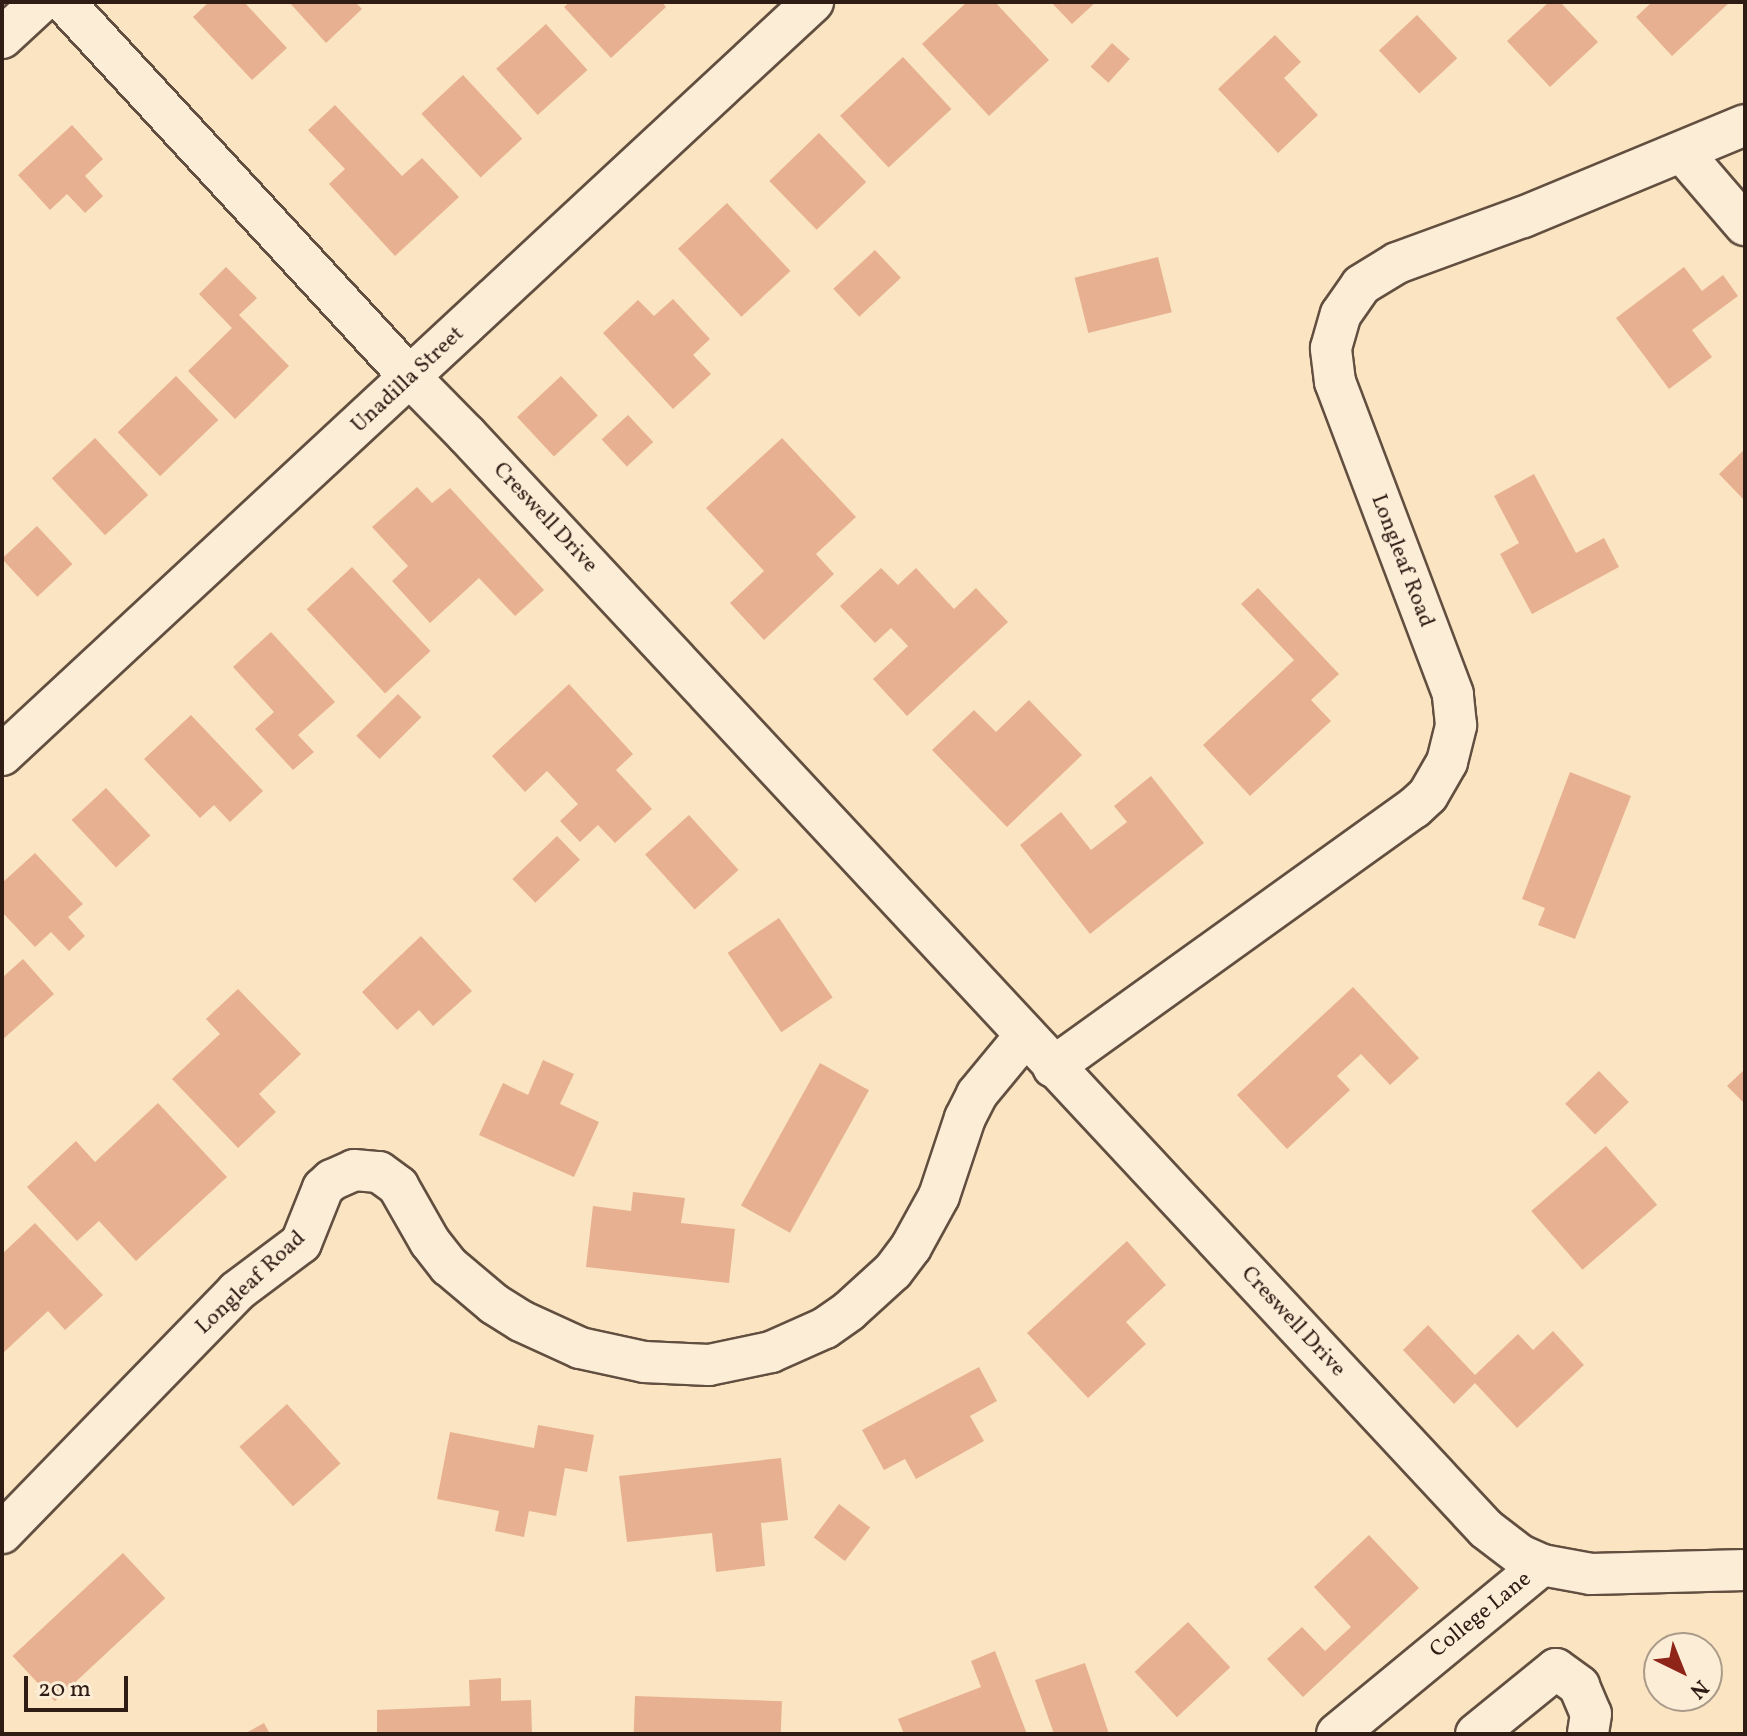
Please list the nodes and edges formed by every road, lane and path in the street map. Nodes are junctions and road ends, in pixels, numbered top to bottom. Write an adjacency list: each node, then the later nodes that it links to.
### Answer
1 (41, 2): 4 (street)
2 (64, 2): 8 (street, Creswell Drive)
3 (813, 2): 8 (street, Unadilla Street)
4 (2, 38)
5 (1745, 125): 6 (street, Longleaf Road)
6 (1683, 153): 7 (street); 11 (street, Longleaf Road)
7 (1745, 225)
8 (411, 378): 9 (street, Unadilla Street); 10 (street, Creswell Drive)
9 (2, 755)
10 (1025, 1036): 11 (street, Creswell Drive); 12 (street, Longleaf Road)
11 (1053, 1067): 13 (street, Creswell Drive)
12 (2, 1533)
13 (1542, 1565): 14 (street, College Lane); 15 (street, College Lane)
14 (1745, 1570)
15 (1337, 1734)
16 (1476, 1734): 17 (street)
17 (1588, 1734)

